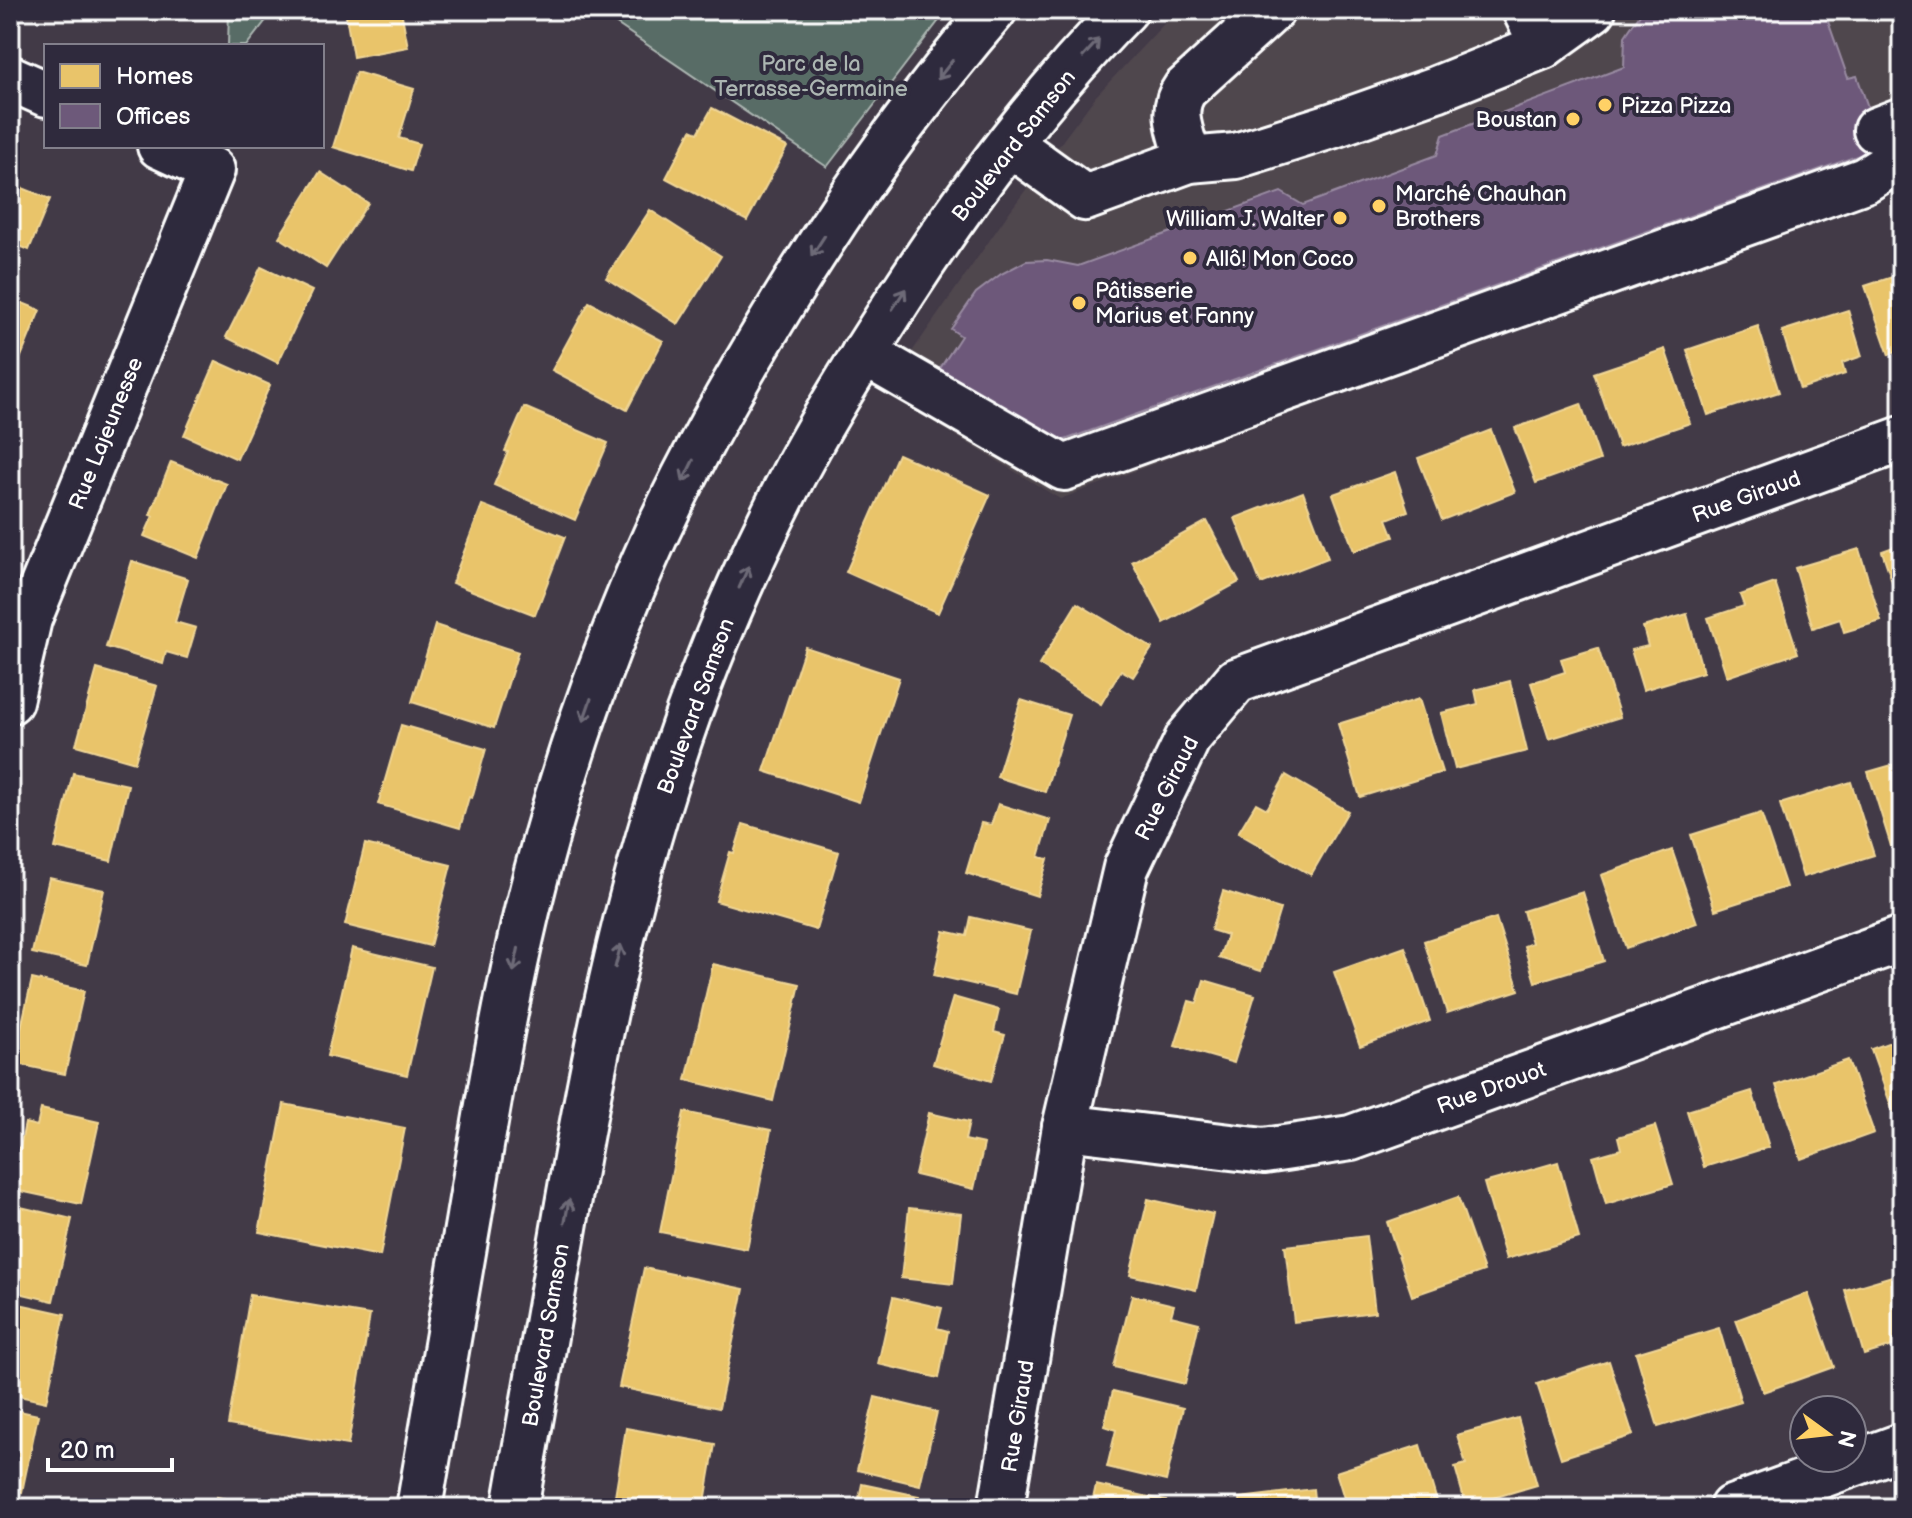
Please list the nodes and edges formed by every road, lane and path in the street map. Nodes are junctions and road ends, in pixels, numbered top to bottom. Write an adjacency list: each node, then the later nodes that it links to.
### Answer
1 (994, 10): 19 (street, one-way to 19)
2 (1125, 10): 9 (street, Boulevard Samson, one-way to 2)
3 (1272, 10): 12 (street)
4 (1593, 10): 5 (street)
5 (1534, 28): 12 (street)
6 (10, 78): 7 (street)
7 (44, 93)
8 (1893, 136): 13 (street)
9 (1010, 144): 12 (street); 13 (street, Boulevard Samson, one-way to 9)
10 (169, 148): 11 (street, Rue Lajeunesse)
11 (213, 158): 15 (street, Rue Lajeunesse)
12 (1189, 160)
13 (864, 353): 20 (street, Boulevard Samson, one-way to 13)
14 (1902, 439): 17 (street, Rue Giraud)
15 (10, 701)
16 (1902, 939): 17 (street, Rue Drouot)
17 (1065, 1127): 21 (street, Rue Giraud)
18 (1902, 1446): 22 (street)
19 (419, 1508)
20 (515, 1508)
21 (1001, 1508)
22 (1732, 1508)

